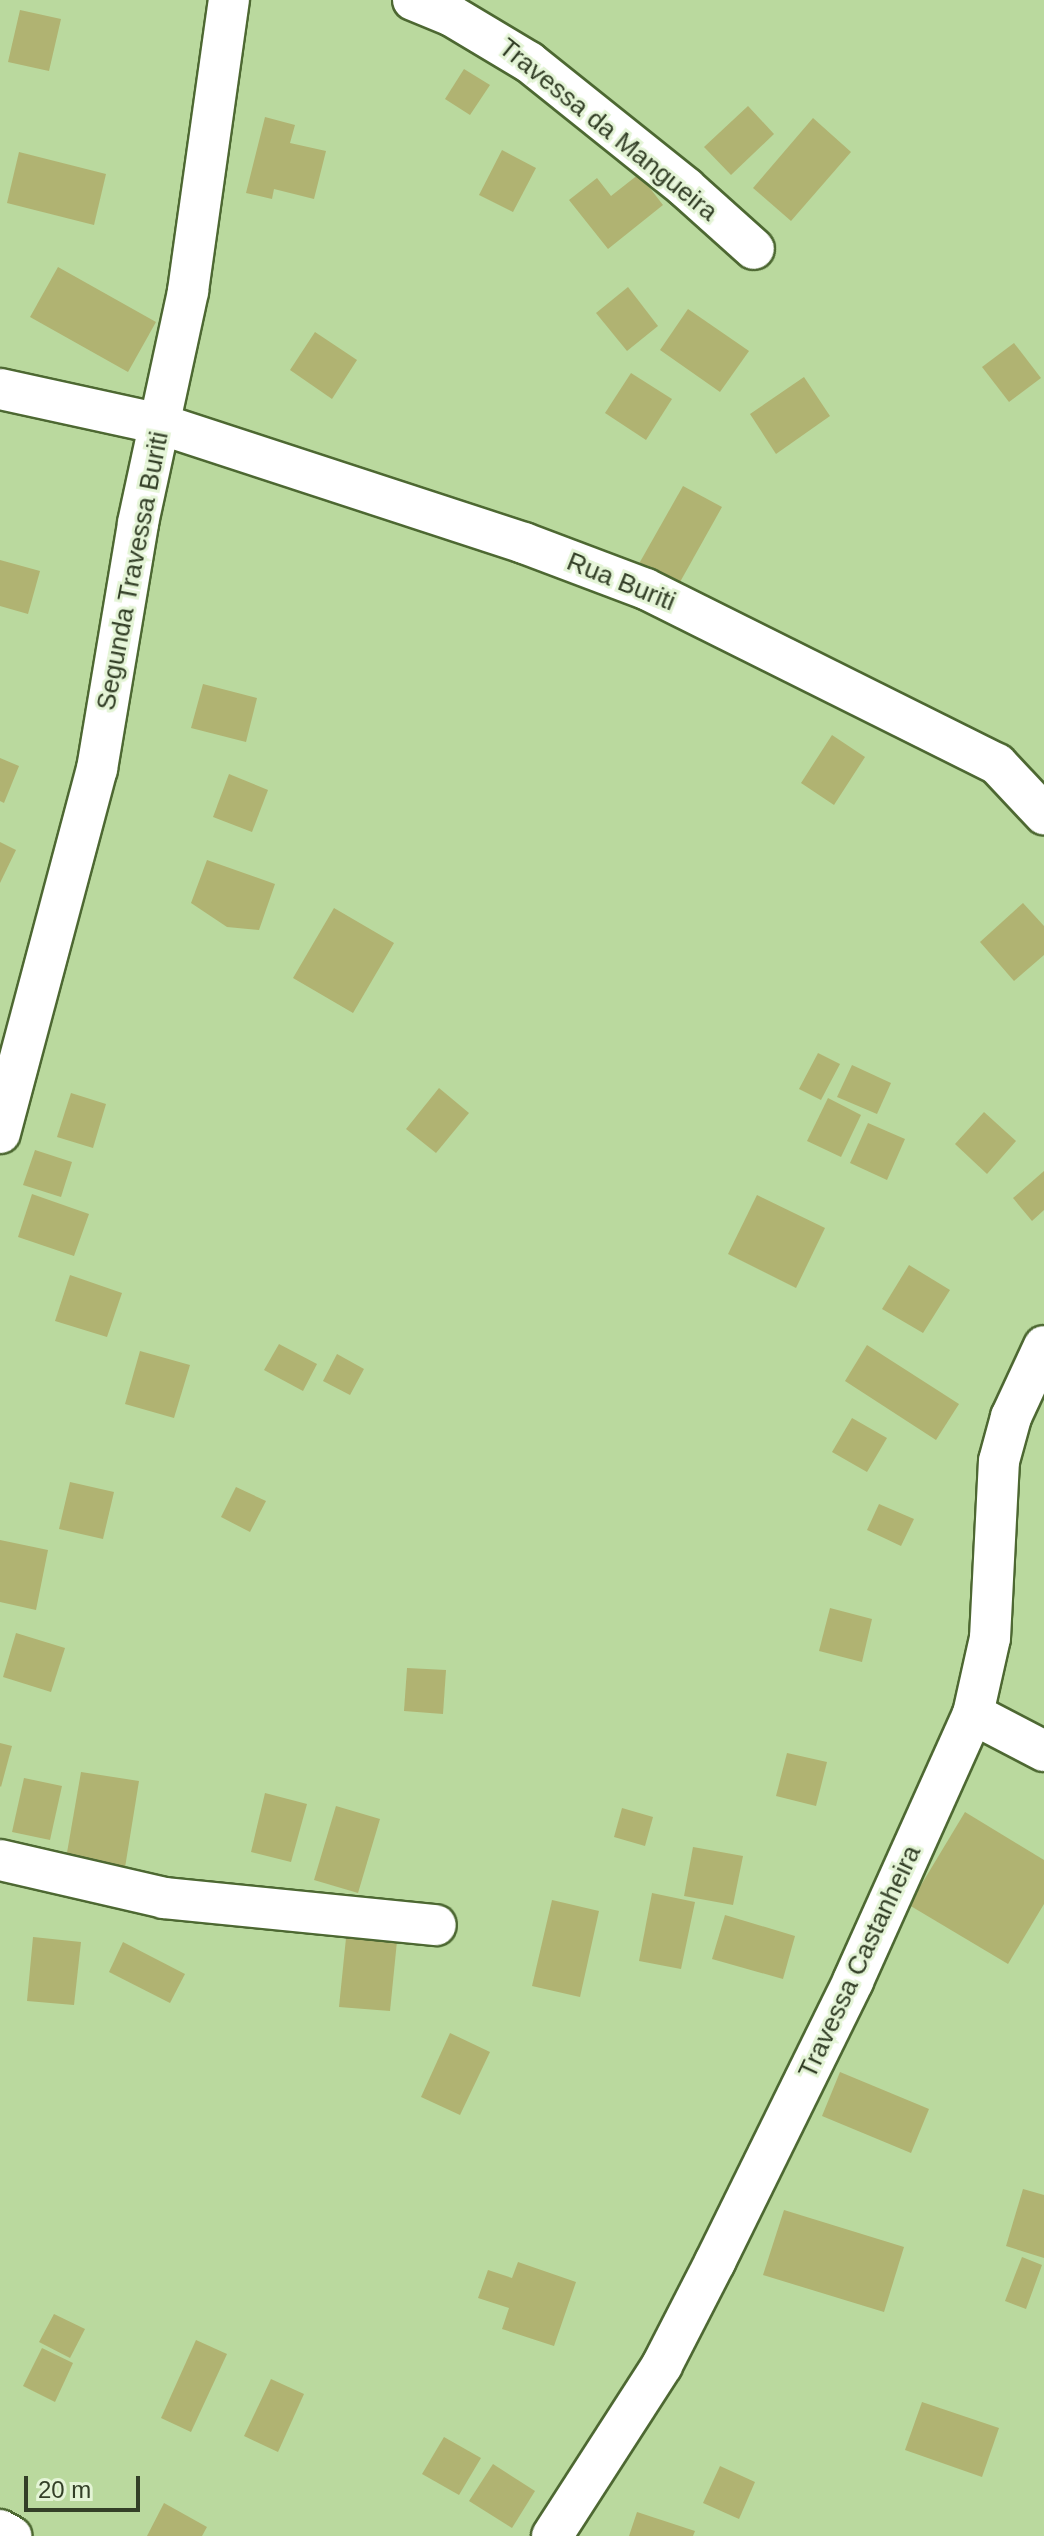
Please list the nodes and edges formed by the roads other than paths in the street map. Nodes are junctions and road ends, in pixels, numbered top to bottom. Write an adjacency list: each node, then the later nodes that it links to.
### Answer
1 (229, 0): 5 (street, Segunda Travessa Buriti)
2 (413, 0): 3 (street, Travessa da Mangueira)
3 (754, 249)
4 (0, 389): 5 (street, Rua Buriti)
5 (160, 424): 6 (street, Rua Buriti); 7 (street, Segunda Travessa Buriti)
6 (1044, 814)
7 (0, 1133)
8 (1044, 1346): 9 (street, Travessa Castanheira)
9 (973, 1714): 10 (street); 15 (street, Travessa Castanheira)
10 (1044, 1751)
11 (0, 1860): 12 (street)
12 (436, 1925)
13 (0, 2530): 14 (street)
14 (11, 2536)
15 (552, 2536)

